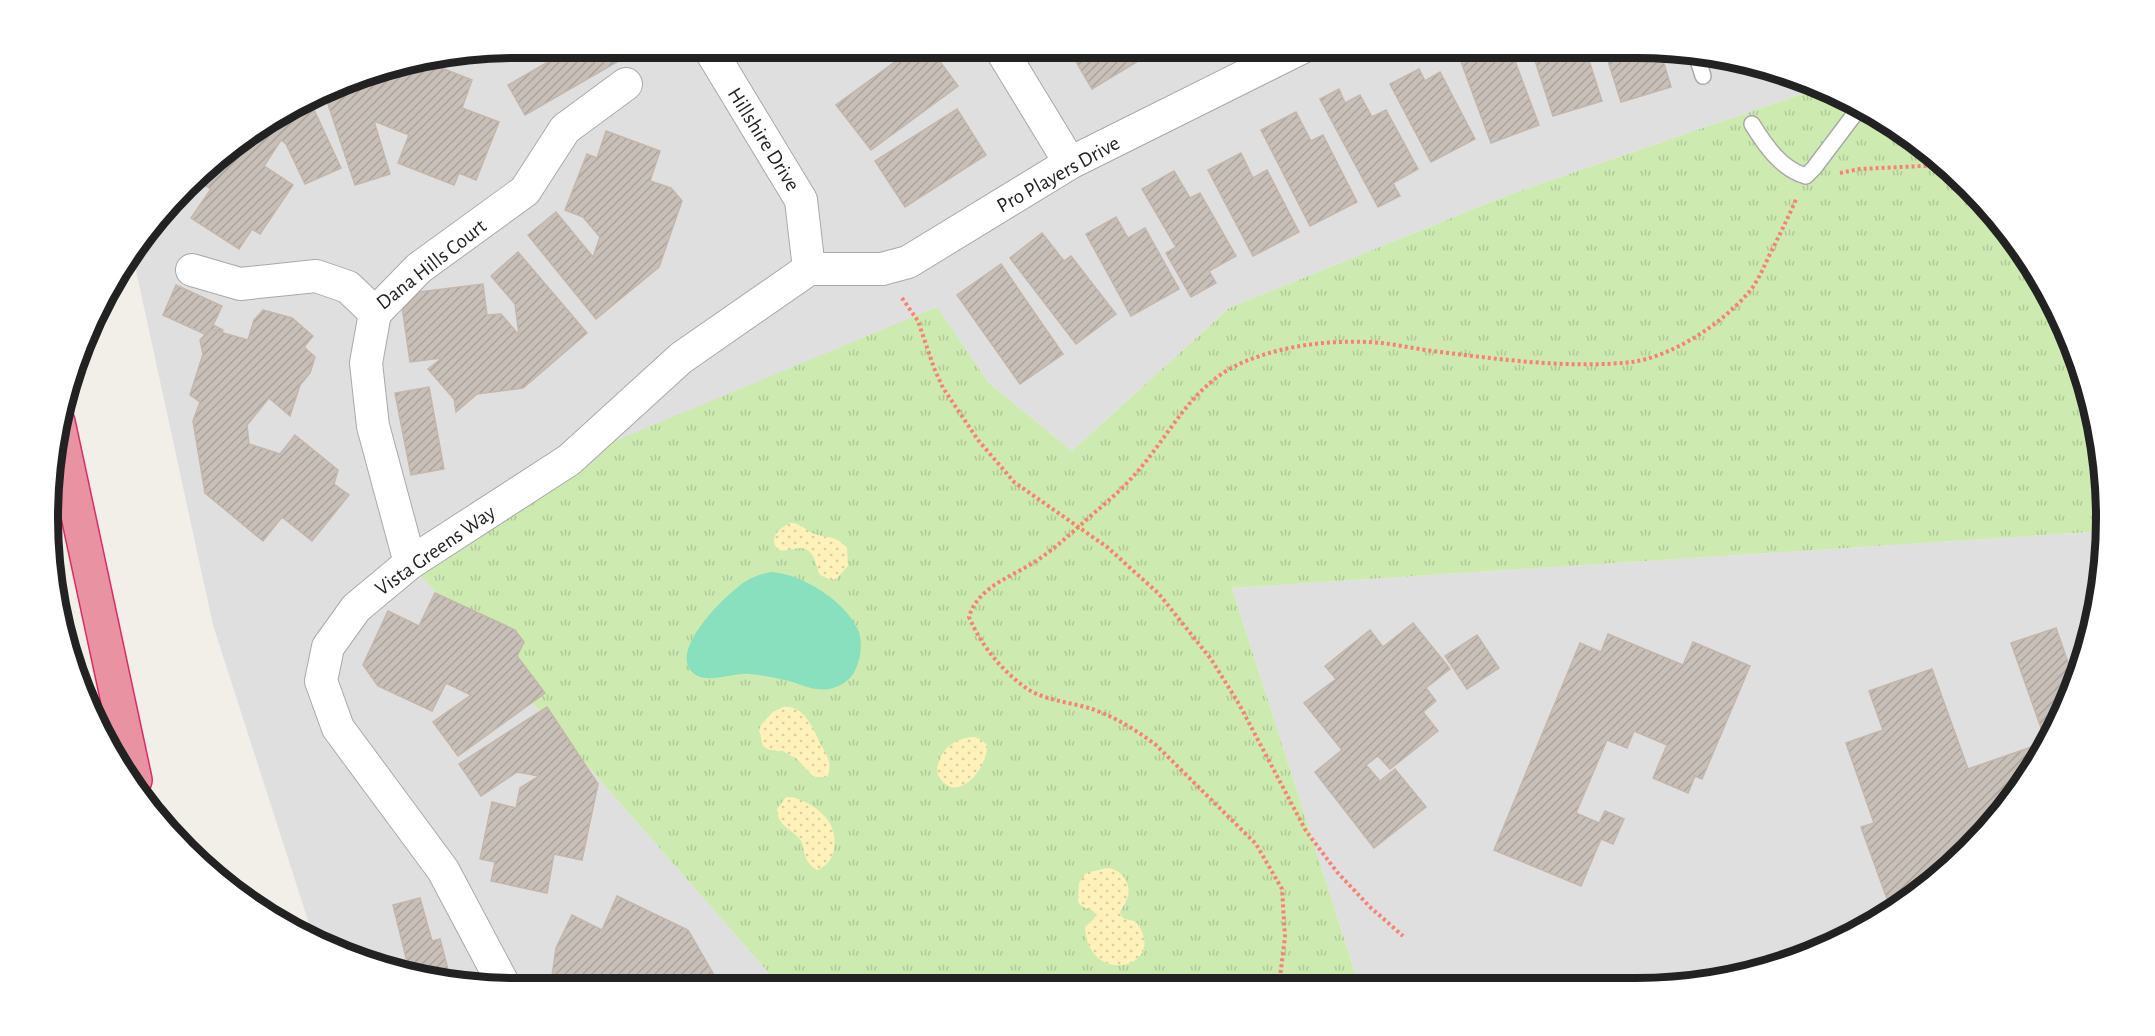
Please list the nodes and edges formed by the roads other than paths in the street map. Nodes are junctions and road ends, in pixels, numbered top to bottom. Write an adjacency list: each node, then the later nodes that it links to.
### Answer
1 (715, 58): 10 (street, Hillshire Drive)
2 (1006, 58): 9 (street)
3 (1281, 58): 9 (street, Pro Players Drive)
4 (1699, 62): 5 (lane)
5 (1703, 76)
6 (626, 84): 12 (street, Dana Hills Court)
7 (1854, 113): 8 (lane)
8 (1752, 124)
9 (1070, 163): 10 (street, Pro Players Drive)
10 (809, 269): 14 (street, Vista Greens Way)
11 (192, 270): 12 (street, Dana Hills Court)
12 (375, 313): 14 (street)
13 (64, 448): 15 (highway)
14 (410, 563): 16 (street, Vista Greens Way)
15 (132, 767)
16 (500, 977)

